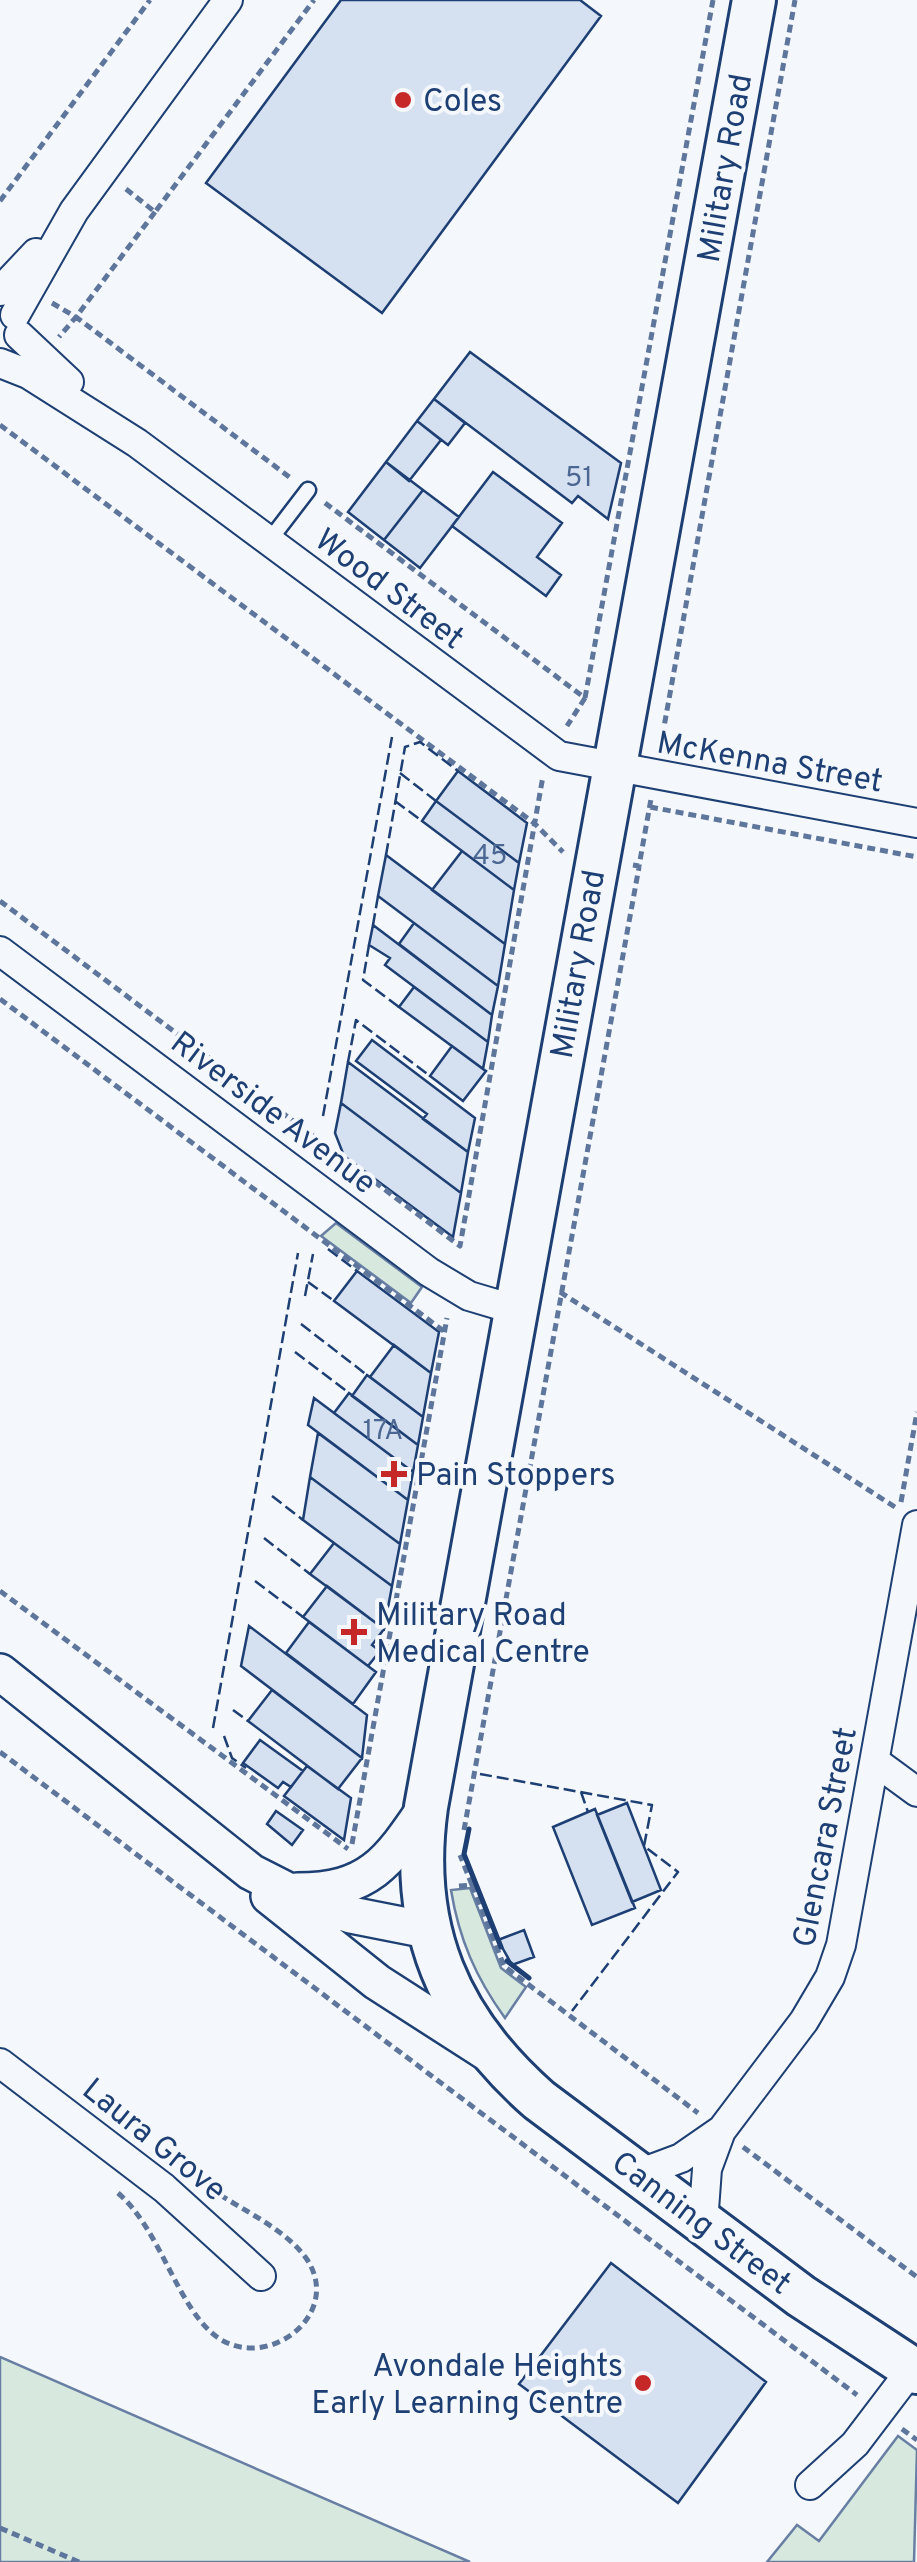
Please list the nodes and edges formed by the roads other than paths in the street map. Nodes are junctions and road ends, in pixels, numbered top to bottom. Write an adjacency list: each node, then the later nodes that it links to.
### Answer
1 (228, 0): 3 (street)
2 (754, 0): 8 (main road, Military Road)
3 (8, 310): 4 (street); 5 (street, Wood Street)
4 (0, 361): 5 (street, Wood Street)
5 (137, 443): 7 (street, Wood Street)
6 (308, 490): 7 (lane)
7 (270, 541): 8 (street, Wood Street)
8 (611, 768): 9 (street, McKenna Street); 11 (main road, Military Road)
9 (917, 823)
10 (0, 951): 11 (street, Riverside Avenue)
11 (516, 1310): 16 (main road, Military Road)
12 (909, 1517): 14 (street, Glencara Street)
13 (0, 1672): 17 (street, Canning Street)
14 (876, 1762): 15 (street); 22 (street, Glencara Street)
15 (917, 1792)
16 (426, 1808): 18 (street); 19 (main road, Military Road)
17 (251, 1872): 18 (street, Canning Street); 20 (street, Canning Street)
18 (286, 1891): 19 (street, Canning Street)
19 (428, 1930): 20 (main road, Canning Street)
20 (497, 2060): 23 (main road, Canning Street)
21 (0, 2063): 25 (street, Laura Grove)
22 (722, 2131): 23 (street, Glencara Street); 24 (street, Glencara Street)
23 (638, 2174): 24 (main road, Canning Street)
24 (703, 2223): 26 (main road, Canning Street)
25 (261, 2276)
26 (914, 2370): 27 (street)
27 (810, 2485)

